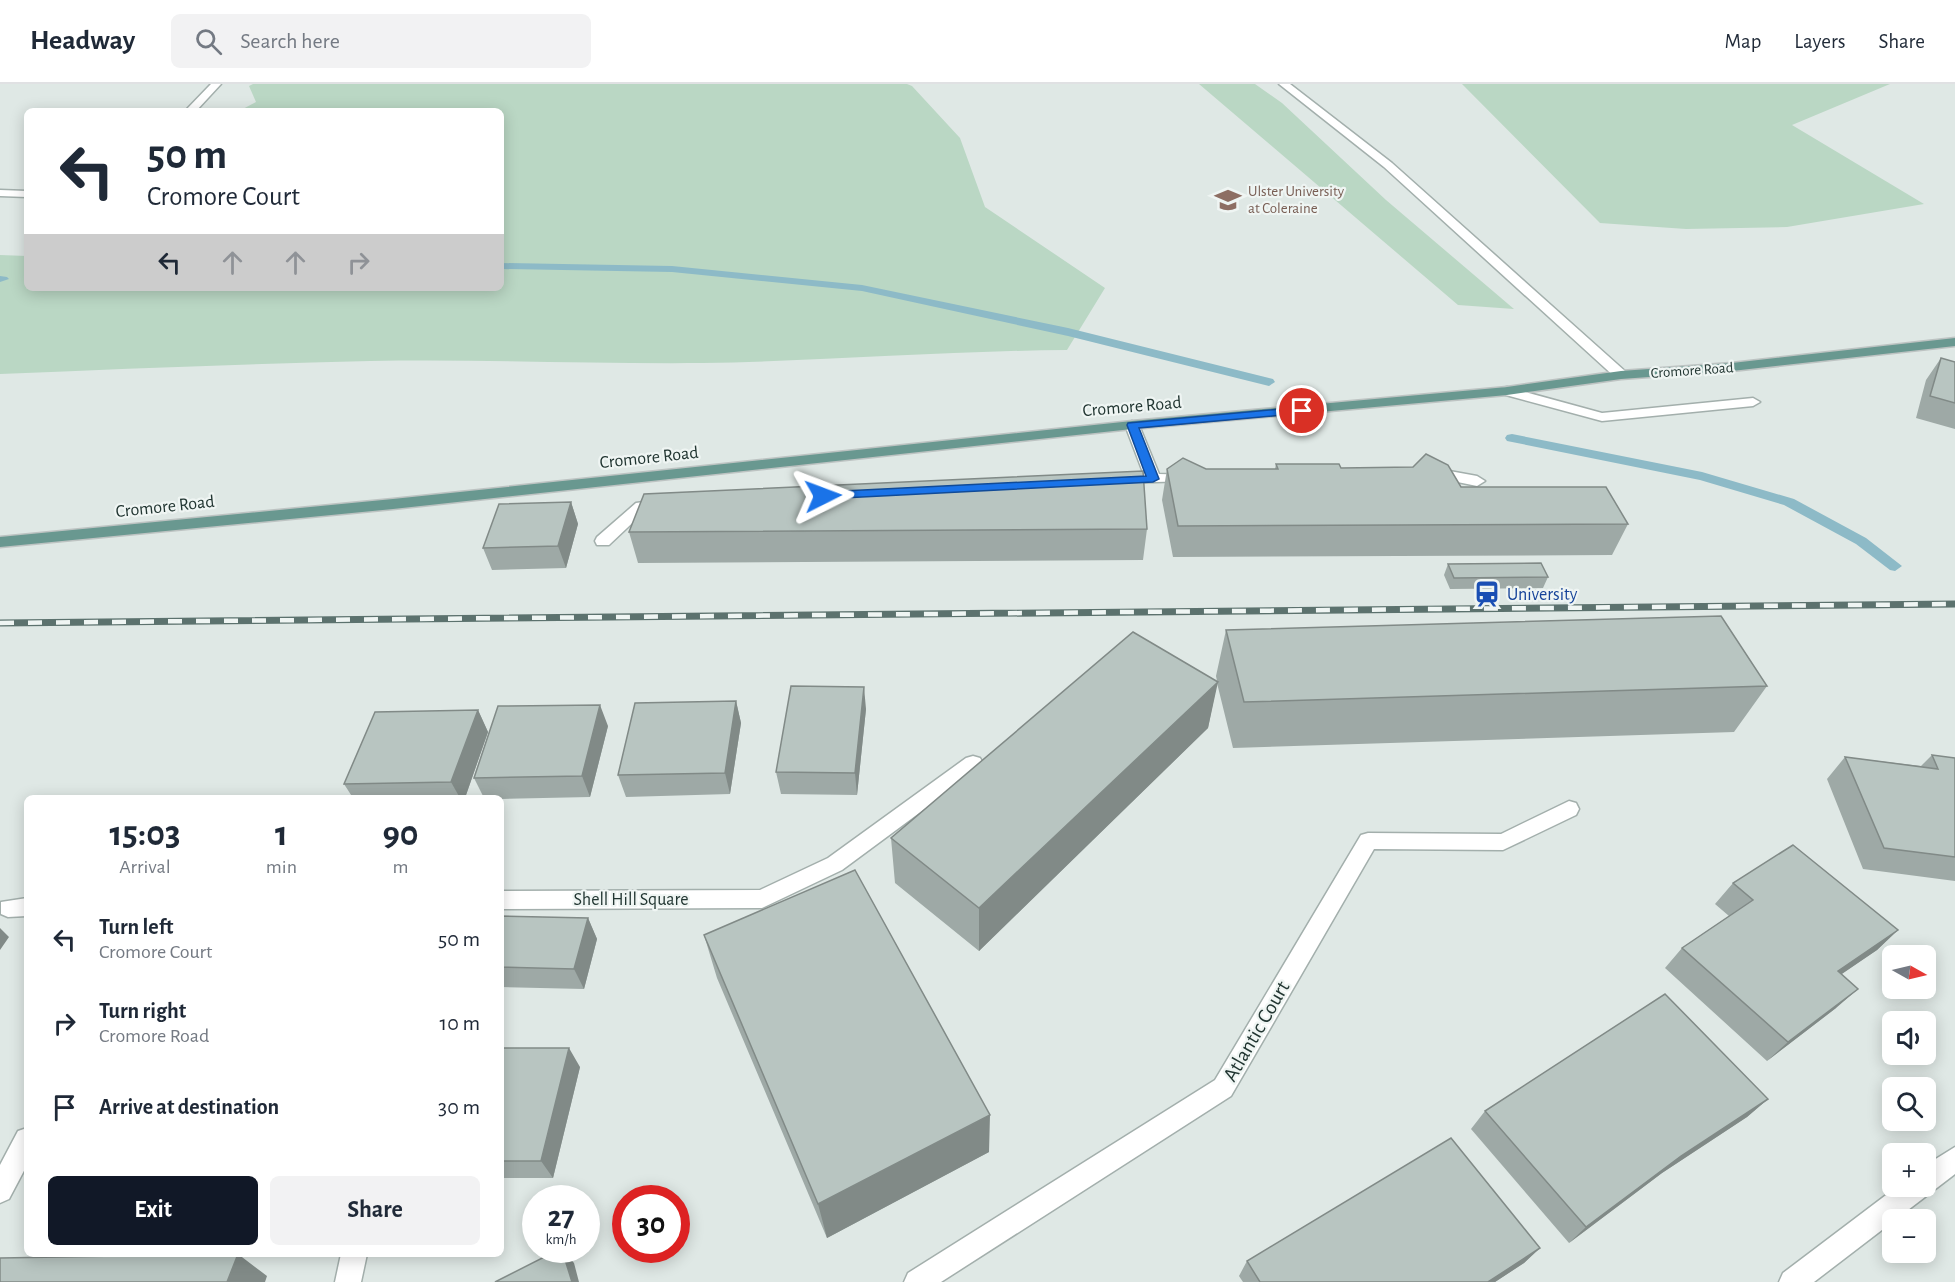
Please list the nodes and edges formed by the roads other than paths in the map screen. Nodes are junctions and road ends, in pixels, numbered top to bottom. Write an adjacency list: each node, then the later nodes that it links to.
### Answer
1 (216, 84): 3 (street)
2 (1284, 84): 7 (street)
3 (193, 108)
4 (0, 194): 5 (street)
5 (24, 194)
6 (1955, 342): 7 (main road, Cromore Road)
7 (1621, 375): 8 (main road, Cromore Road)
8 (1507, 391): 9 (street); 10 (main road, Cromore Road)
9 (1754, 402)
10 (1132, 425): 13 (street); 18 (main road, Cromore Road)
11 (1419, 470): 15 (street)
12 (1199, 477): 13 (street)
13 (1153, 479): 14 (street)
14 (1108, 481)
15 (1477, 481)
16 (676, 504): 17 (street)
17 (603, 541)
18 (0, 542)
19 (973, 763): 21 (street, Shell Hill Square)
20 (1569, 809): 29 (street, Atlantic Court)
21 (504, 900)
22 (24, 1147): 25 (street)
23 (1955, 1160): 24 (street)
24 (1936, 1174)
25 (12, 1177)
26 (1904, 1197): 30 (street)
27 (353, 1257): 28 (street)
28 (348, 1282)
29 (916, 1282)
30 (1792, 1282)

